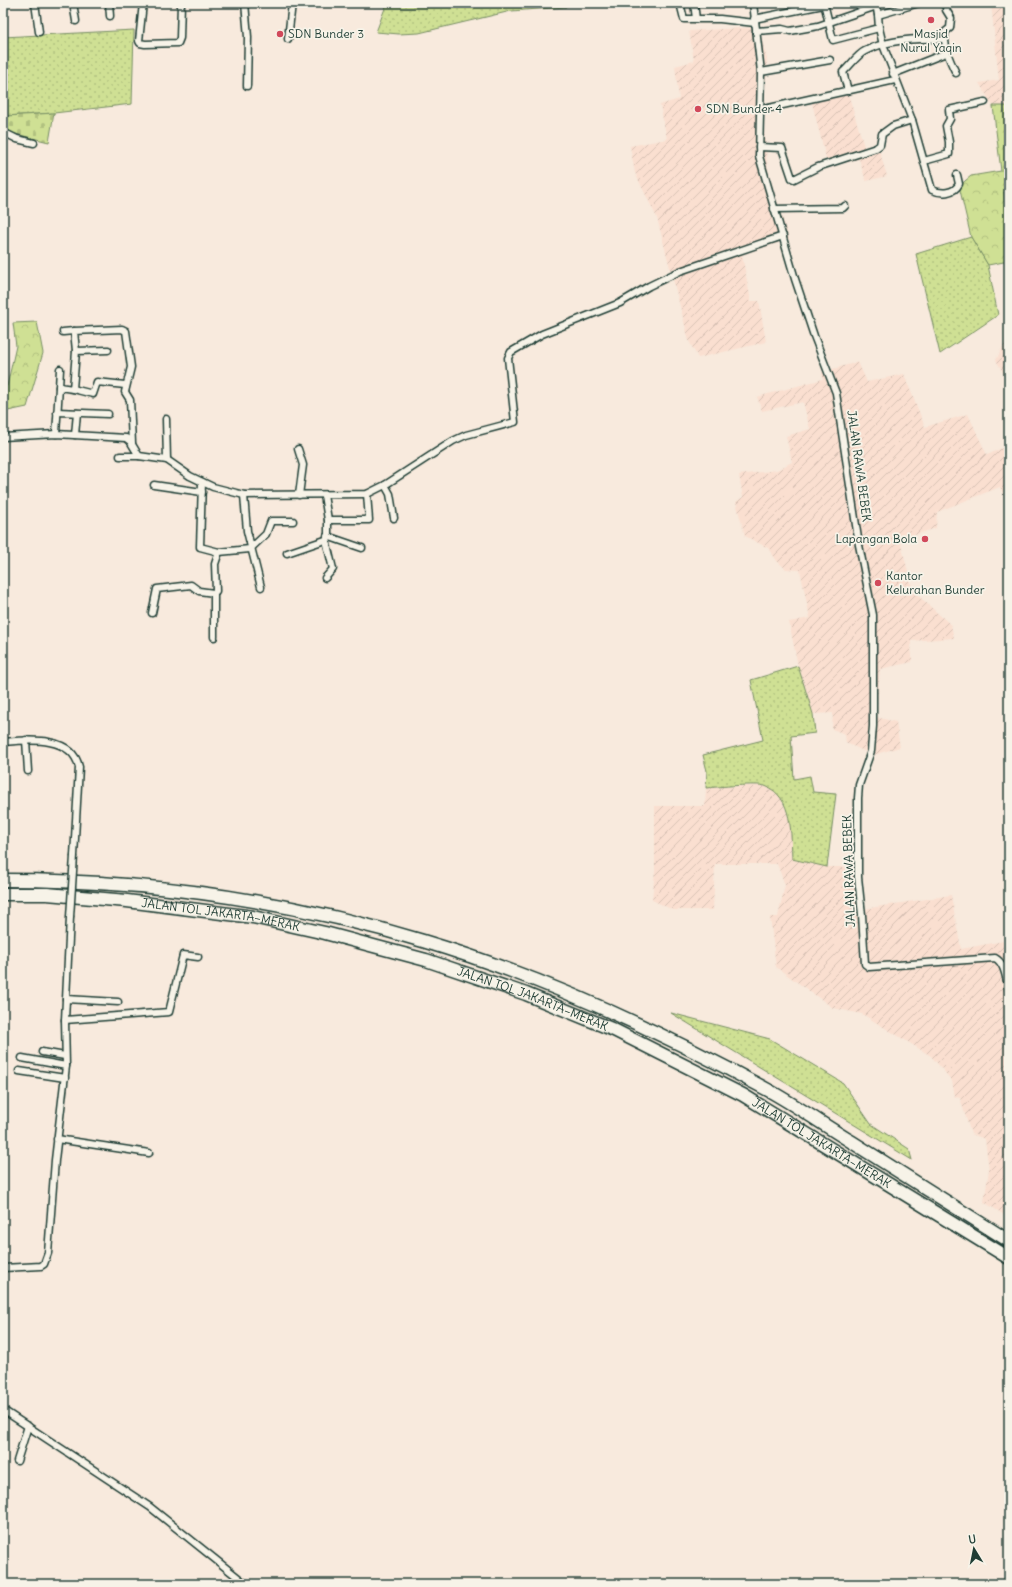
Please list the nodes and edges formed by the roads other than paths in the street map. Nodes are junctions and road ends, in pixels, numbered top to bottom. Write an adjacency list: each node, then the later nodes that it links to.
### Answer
1 (35, 3): 24 (street)
2 (74, 3): 19 (street)
3 (109, 3): 17 (street)
4 (143, 3): 5 (street)
5 (180, 3)
6 (245, 3): 33 (street)
7 (292, 3): 25 (street)
8 (680, 3): 18 (street)
9 (694, 3): 18 (street)
10 (752, 3): 20 (street, JALAN RAWA BEBEK)
11 (800, 3): 15 (street)
12 (920, 3): 16 (street)
13 (941, 3): 26 (street)
14 (876, 5): 16 (street); 21 (street)
15 (801, 10): 20 (street); 21 (street)
16 (878, 15): 22 (street)
17 (110, 16)
18 (696, 19): 20 (street)
19 (76, 21)
20 (754, 21): 23 (street, JALAN RAWA BEBEK)
21 (828, 23): 22 (street); 23 (street)
22 (879, 28): 27 (street)
23 (756, 31): 30 (street, JALAN RAWA BEBEK)
24 (39, 32)
25 (288, 39)
26 (944, 39): 27 (street); 28 (street)
27 (883, 45): 32 (street); 34 (street)
28 (946, 53): 31 (street); 32 (street)
29 (830, 60): 30 (street)
30 (761, 72): 36 (street, JALAN RAWA BEBEK)
31 (956, 73)
32 (894, 77): 34 (street); 37 (street)
33 (247, 86)
34 (848, 91): 36 (street)
35 (986, 102): 41 (street)
36 (760, 110): 40 (street, JALAN RAWA BEBEK)
37 (912, 120): 40 (street); 41 (street)
38 (3, 132): 39 (street)
39 (34, 143)
40 (759, 147): 44 (street, JALAN RAWA BEBEK)
41 (924, 161): 42 (street)
42 (957, 174)
43 (845, 206): 44 (street)
44 (774, 209): 45 (street, JALAN RAWA BEBEK)
45 (783, 236): 68 (street); 93 (street, JALAN RAWA BEBEK)
46 (74, 331): 47 (street); 49 (street); 51 (street)
47 (62, 332)
48 (108, 350): 49 (street)
49 (76, 351): 53 (street)
50 (60, 369): 52 (street)
51 (126, 385): 53 (street); 61 (street)
52 (59, 388): 53 (street); 54 (street)
53 (73, 389)
54 (57, 412): 55 (street); 58 (street)
55 (76, 413): 56 (street); 59 (street)
56 (108, 414)
57 (166, 419): 65 (street)
58 (56, 434): 59 (street); 60 (street)
59 (75, 435): 61 (street)
60 (3, 437)
61 (132, 444): 64 (street)
62 (298, 449): 72 (street)
63 (120, 456): 64 (street)
64 (139, 456): 65 (street)
65 (167, 460): 66 (street)
66 (202, 482): 69 (street); 71 (street)
67 (154, 485): 69 (street)
68 (385, 485): 70 (street); 74 (street)
69 (202, 492): 80 (street)
70 (366, 494): 73 (street); 75 (street)
71 (244, 495): 72 (street); 79 (street)
72 (299, 495): 73 (street)
73 (324, 495): 75 (street)
74 (394, 518)
75 (328, 520): 77 (street)
76 (293, 522): 79 (street)
77 (327, 538): 78 (street); 81 (street); 82 (street)
78 (362, 548)
79 (250, 549): 80 (street); 83 (street)
80 (219, 552): 84 (street)
81 (287, 553)
82 (325, 578)
83 (261, 587)
84 (214, 593): 85 (street); 86 (street)
85 (152, 613)
86 (214, 637)
87 (26, 740): 88 (street); 89 (street); 94 (street, bridge)
88 (3, 742)
89 (28, 771)
90 (3, 880): 105 (highway, JALAN TOL JAKARTA–MERAK)
91 (3, 894): 106 (highway, JALAN TOL JAKARTA–MERAK)
92 (198, 957): 96 (street)
93 (1009, 990)
94 (66, 998): 95 (street); 96 (street)
95 (118, 1002)
96 (65, 1020): 98 (street)
97 (42, 1052): 98 (street)
98 (66, 1056): 100 (street)
99 (22, 1058): 100 (street)
100 (66, 1066): 102 (street)
101 (19, 1071): 102 (street)
102 (65, 1078): 103 (street)
103 (57, 1139): 104 (street); 107 (street)
104 (149, 1153)
105 (1009, 1241)
106 (1009, 1258)
107 (3, 1268)
108 (3, 1410): 109 (street)
109 (28, 1426): 110 (street); 111 (street)
110 (17, 1462)
111 (246, 1584)

